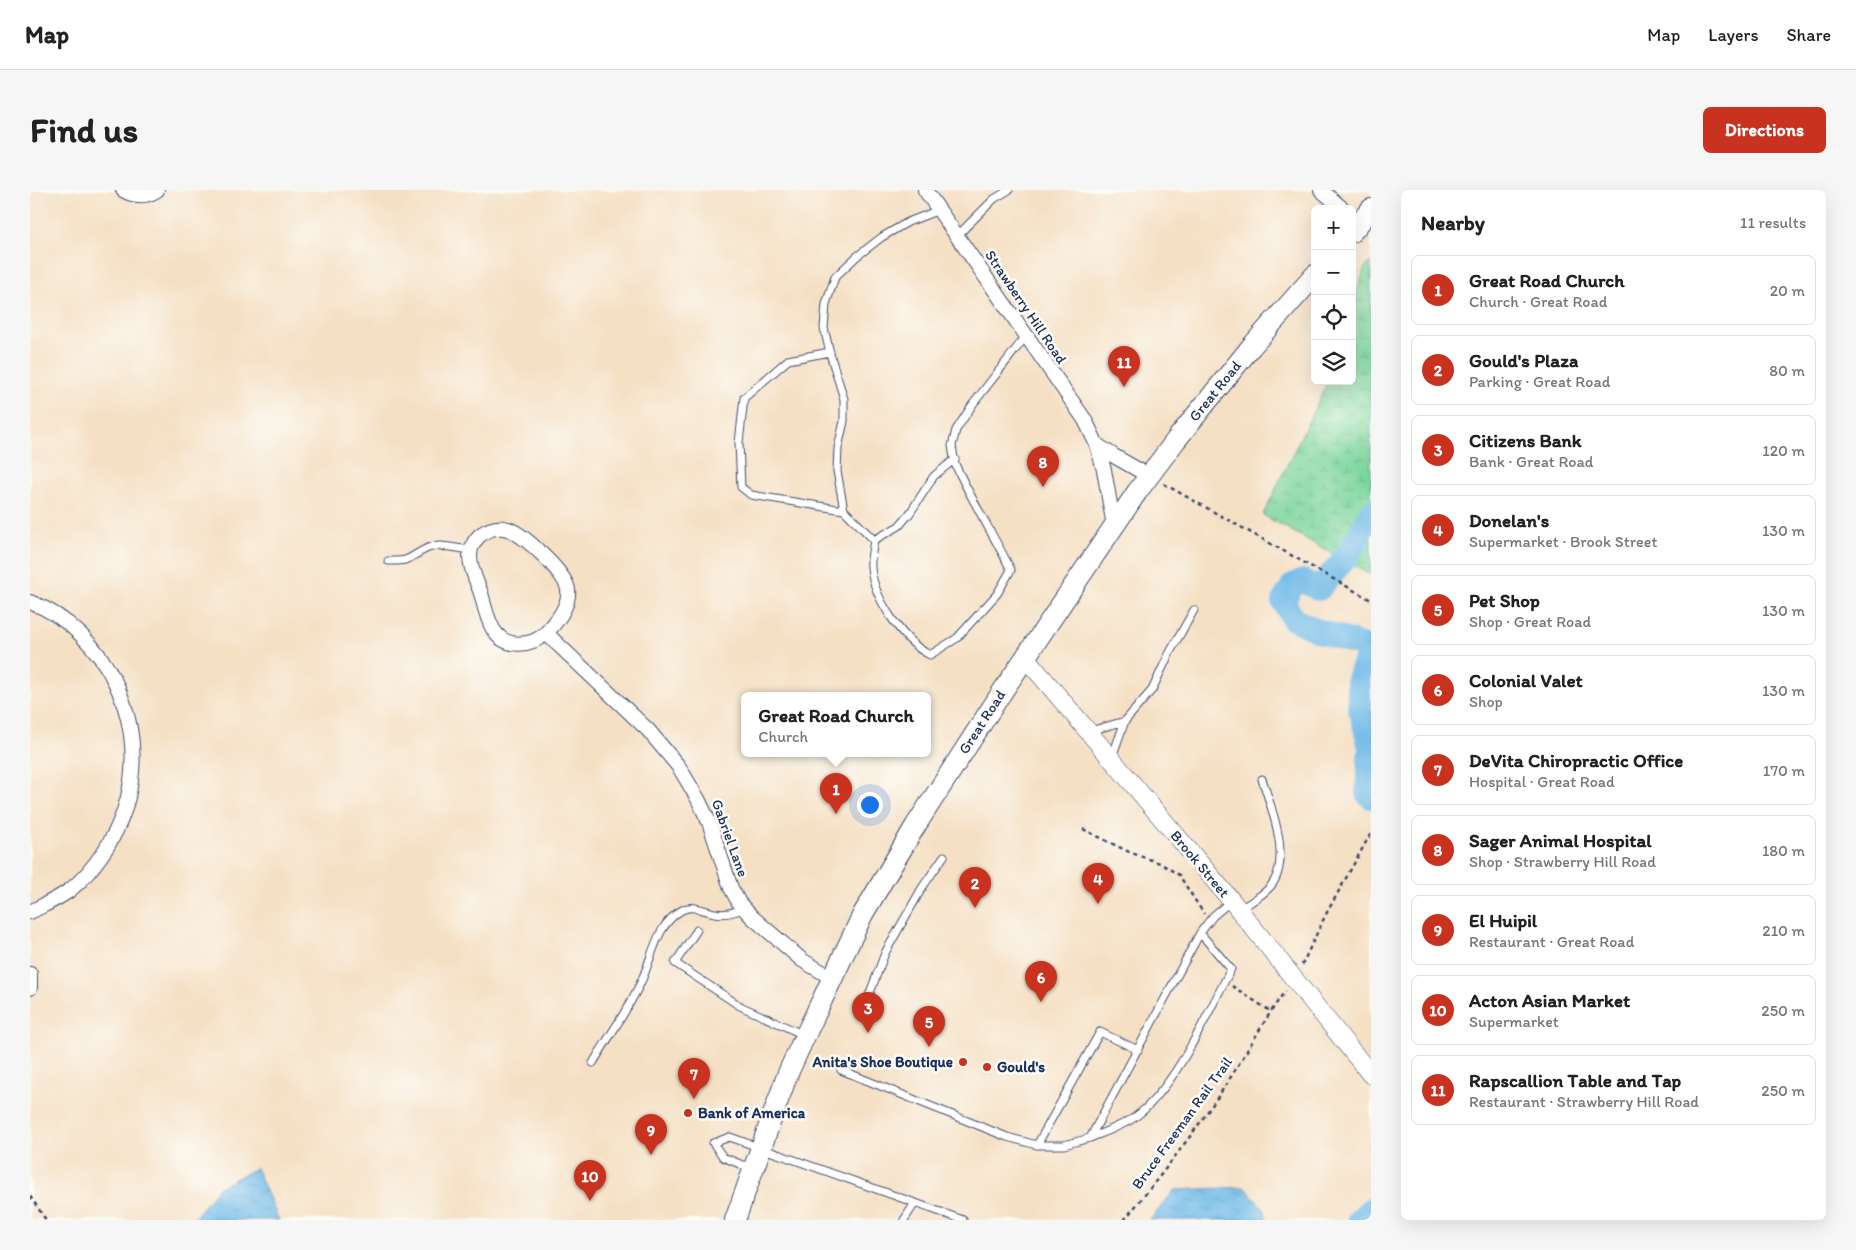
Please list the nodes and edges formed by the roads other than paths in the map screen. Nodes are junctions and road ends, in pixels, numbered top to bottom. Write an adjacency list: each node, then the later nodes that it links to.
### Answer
1 (123, 190): 2 (street)
2 (157, 190)
3 (925, 190): 7 (street, Strawberry Hill Road)
4 (1009, 190): 8 (lane)
5 (1321, 190): 6 (street)
6 (1338, 205)
7 (939, 210): 8 (street, Strawberry Hill Road); 11 (lane)
8 (957, 236): 10 (street, Strawberry Hill Road)
9 (1311, 279): 14 (main road, Great Road)
10 (1026, 336): 12 (street, Strawberry Hill Road); 13 (lane)
11 (830, 352): 15 (lane); 15 (lane)
12 (1098, 445): 14 (street, Strawberry Hill Road); 16 (street, Strawberry Hill Road)
13 (954, 459): 17 (lane); 17 (lane)
14 (1149, 476): 16 (main road, Great Road)
15 (844, 510): 17 (lane)
16 (1114, 526): 23 (main road, Great Road)
17 (874, 540)
18 (471, 550): 19 (lane); 22 (street); 22 (street)
19 (388, 561)
20 (30, 602): 31 (street)
21 (1194, 610): 24 (lane)
22 (546, 633): 30 (street, Gabriel Lane)
23 (1025, 657): 25 (street, Brook Street); 35 (main road, Great Road)
24 (1125, 721): 25 (lane); 26 (lane)
25 (1088, 731): 26 (street, Brook Street)
26 (1112, 758): 29 (street, Brook Street)
27 (1262, 779): 29 (lane)
28 (944, 856): 37 (lane)
29 (1235, 906): 33 (lane); 42 (street, Brook Street)
30 (744, 908): 35 (street, Gabriel Lane); 40 (lane)
31 (30, 912)
32 (697, 930): 38 (lane)
33 (1200, 933): 39 (lane); 43 (lane)
34 (30, 974): 36 (street)
35 (832, 978): 38 (main road, Great Road)
36 (30, 988)
37 (868, 998)
38 (805, 1036): 45 (main road, Great Road)
39 (1138, 1050): 43 (lane); 44 (lane)
40 (593, 1063)
41 (841, 1070): 44 (lane)
42 (1371, 1075)
43 (1090, 1138): 44 (lane)
44 (1037, 1145)
45 (760, 1147): 46 (main road, Great Road); 46 (lane); 47 (lane)
46 (752, 1169): 48 (main road, Great Road)
47 (916, 1203): 49 (lane); 50 (lane)
48 (735, 1220)
49 (904, 1220)
50 (963, 1220)

